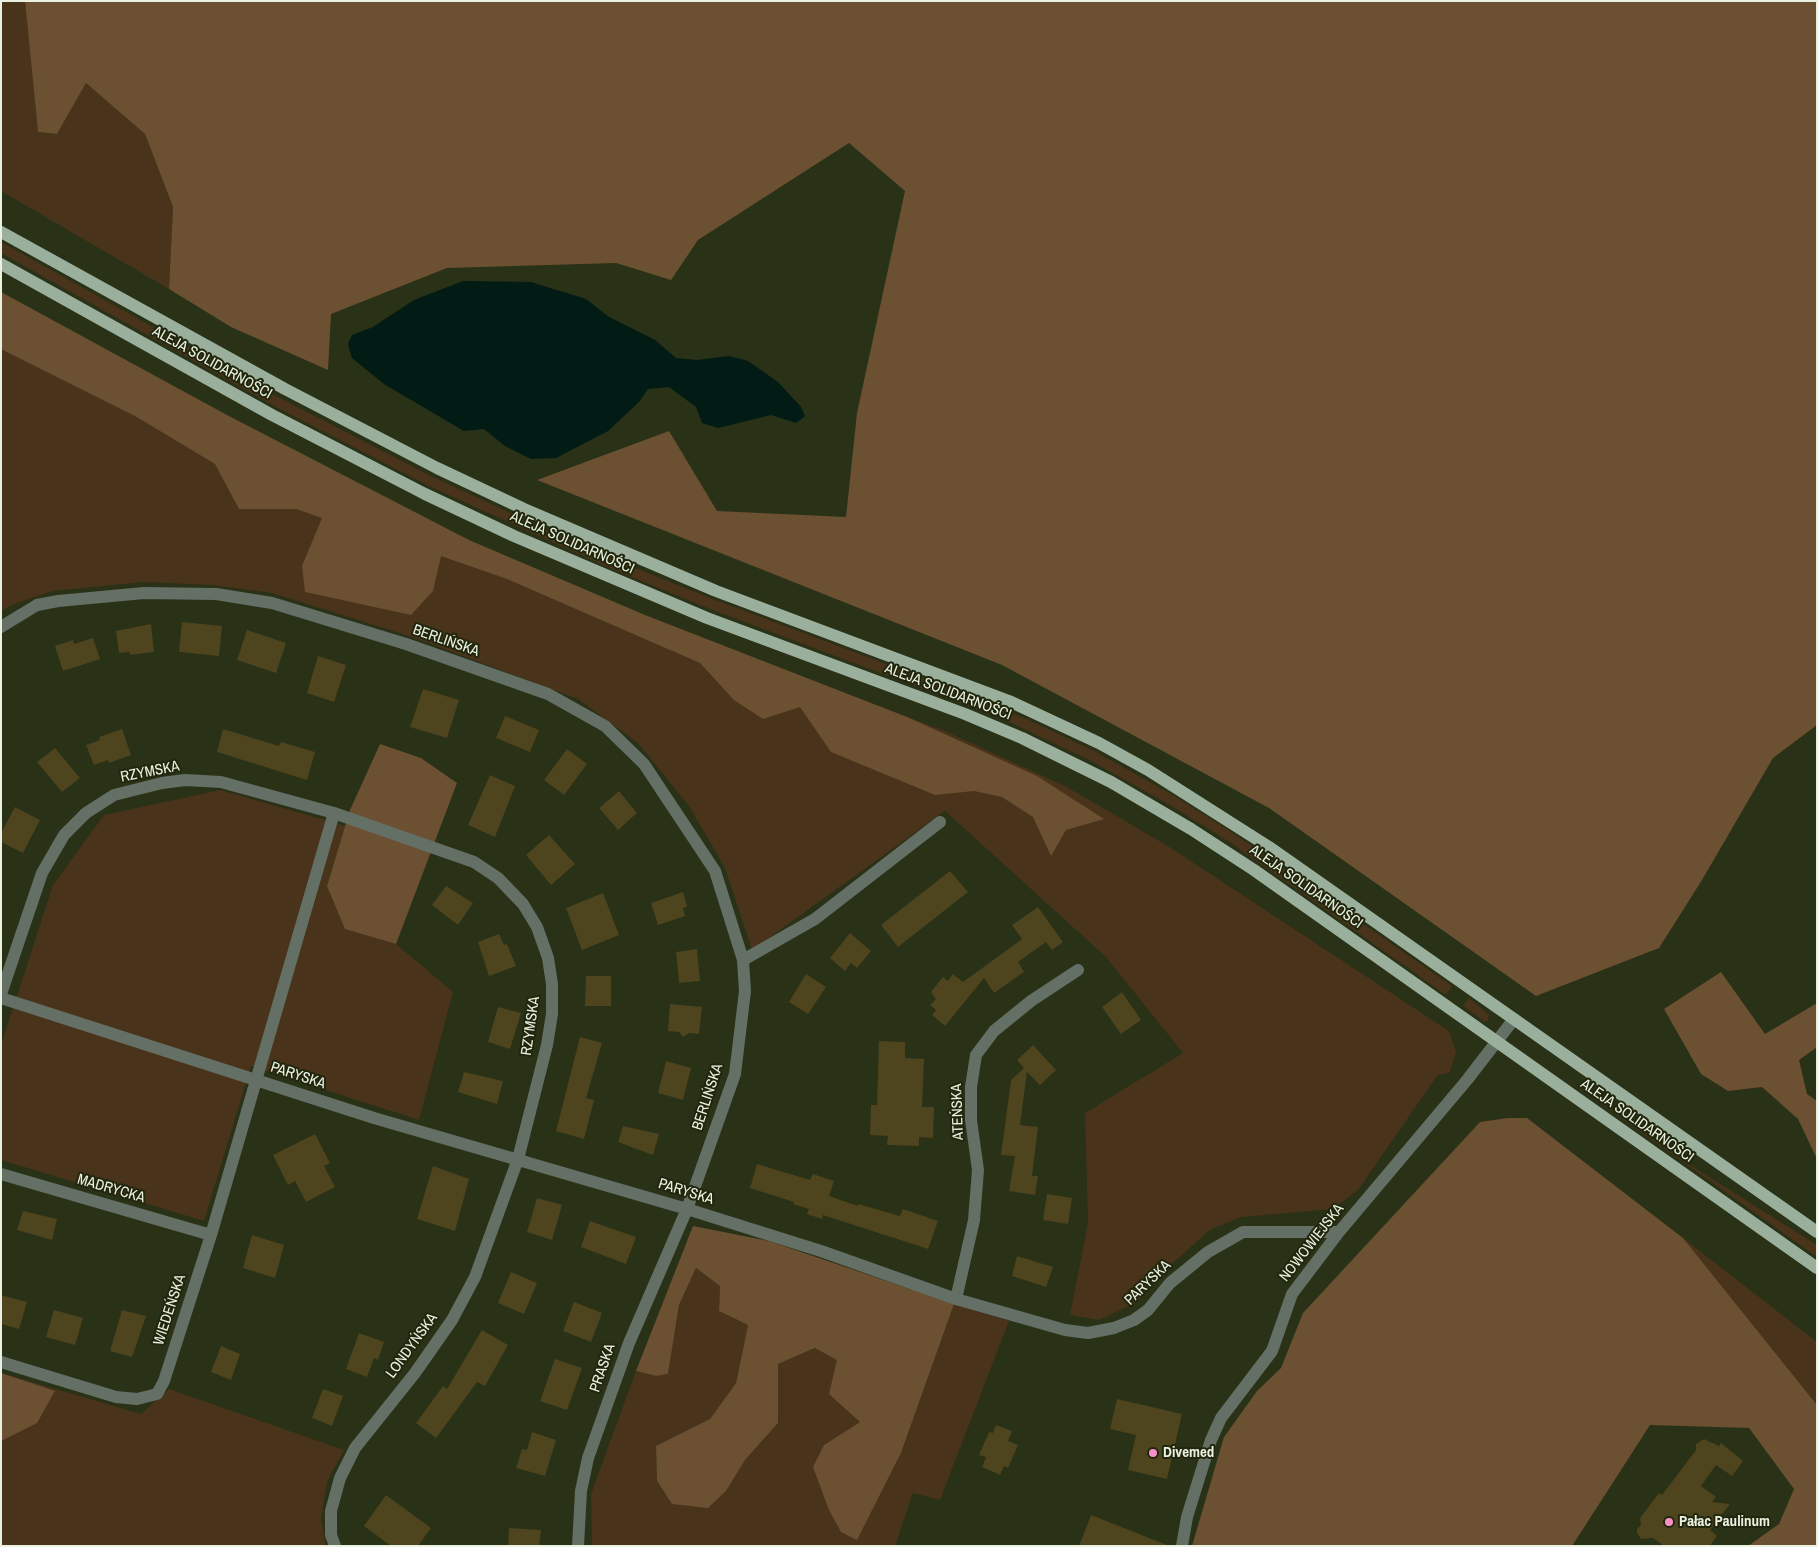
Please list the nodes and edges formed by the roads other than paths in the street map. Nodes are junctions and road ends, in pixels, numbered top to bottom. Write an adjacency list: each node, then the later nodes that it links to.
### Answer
1 (1, 232): 10 (main road, ALEJA SOLIDARNOŚCI)
2 (1, 264): 11 (main road, ALEJA SOLIDARNOŚCI)
3 (1, 627): 6 (street, BERLIŃSKA)
4 (334, 813): 8 (street, RZYMSKA); 12 (street); 13 (street, RZYMSKA)
5 (940, 822): 6 (street)
6 (743, 960): 15 (street, BERLIŃSKA)
7 (1078, 970): 20 (street, ATEŃSKA)
8 (1, 994)
9 (1, 998): 12 (street, PARYSKA)
10 (1514, 1018): 11 (street, NOWOWIEJSKA); 17 (main road, ALEJA SOLIDARNOŚCI)
11 (1497, 1042): 16 (street, NOWOWIEJSKA); 19 (main road, ALEJA SOLIDARNOŚCI)
12 (256, 1079): 13 (street, PARYSKA); 18 (street, WIEDEŃSKA)
13 (518, 1159): 15 (street, PARYSKA); 22 (street, LONDYŃSKA)
14 (1, 1174): 18 (street, MADRYCKA)
15 (687, 1209): 20 (street, PARYSKA); 23 (street, PRASKA)
16 (1339, 1232): 20 (street, PARYSKA); 24 (street, NOWOWIEJSKA)
17 (1817, 1232)
18 (211, 1236): 21 (street, WIEDEŃSKA)
19 (1817, 1268)
20 (956, 1299)
21 (1, 1362)
22 (334, 1546)
23 (578, 1546)
24 (1182, 1546)

